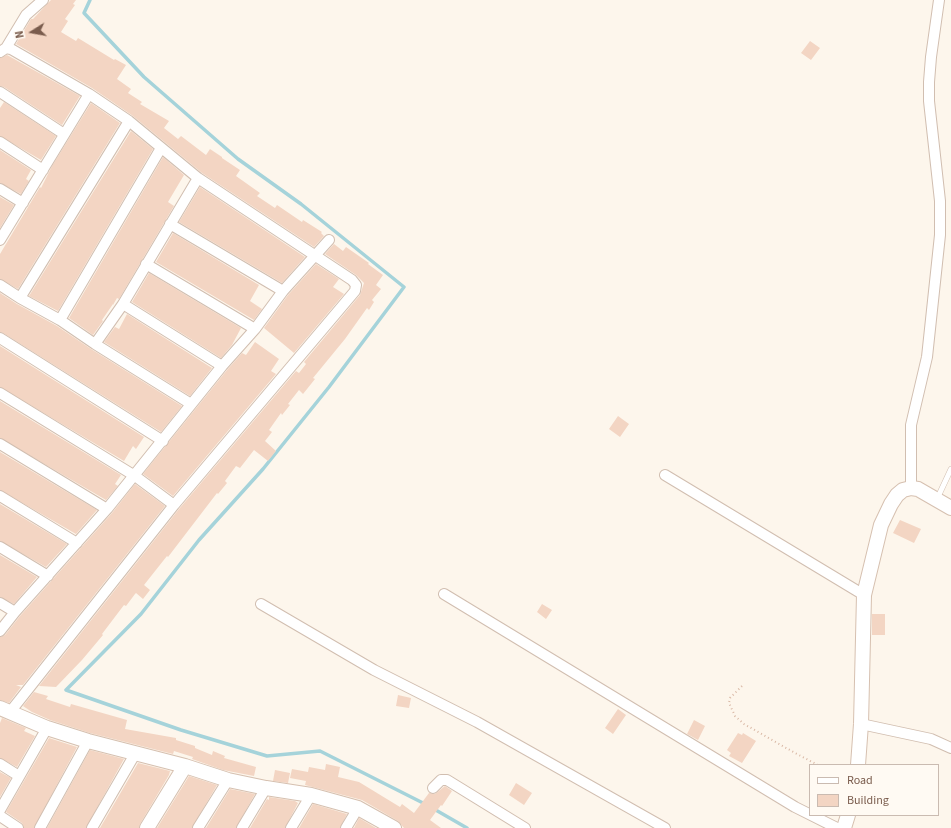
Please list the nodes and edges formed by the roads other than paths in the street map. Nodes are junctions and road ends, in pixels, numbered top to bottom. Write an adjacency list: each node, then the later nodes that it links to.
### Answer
1 (43, 0): 3 (street)
2 (939, 0): 35 (street)
3 (3, 50): 5 (street)
4 (0, 92): 7 (street)
5 (89, 94): 6 (street); 7 (street)
6 (129, 121): 9 (street); 21 (street)
7 (64, 134): 10 (street)
8 (0, 142): 10 (street)
9 (161, 148): 11 (street); 23 (street)
10 (43, 170): 13 (street)
11 (198, 178): 14 (street); 17 (street)
12 (0, 189): 13 (street)
13 (22, 203): 15 (street)
14 (170, 224): 18 (street); 20 (street)
15 (0, 239)
16 (329, 240): 17 (street)
17 (315, 256): 20 (street); 38 (street)
18 (146, 264): 22 (street); 24 (street)
19 (0, 285): 21 (street)
20 (284, 291): 24 (street)
21 (20, 298): 23 (street)
22 (123, 304): 26 (street); 27 (street)
23 (60, 320): 26 (street)
24 (255, 329): 27 (street)
25 (0, 338): 30 (street)
26 (95, 344): 29 (street)
27 (222, 366): 29 (street)
28 (0, 393): 34 (street)
29 (191, 404): 30 (street)
30 (163, 441): 34 (street)
31 (0, 444): 40 (street)
32 (951, 469): 37 (lane)
33 (665, 475): 45 (street)
34 (135, 476): 38 (street); 40 (street)
35 (911, 488): 37 (street); 45 (street)
36 (0, 496): 41 (street)
37 (937, 500): 39 (street)
38 (174, 505): 50 (street)
39 (951, 508)
40 (107, 509): 41 (street)
41 (77, 542): 43 (street)
42 (0, 547): 43 (street)
43 (48, 576): 48 (street)
44 (444, 594): 66 (street)
45 (864, 595): 51 (street)
46 (0, 603): 48 (street)
47 (261, 604): 80 (street)
48 (16, 612): 49 (street)
49 (0, 631)
50 (5, 710): 52 (street)
51 (861, 724): 54 (street); 57 (street)
52 (47, 728): 53 (street); 59 (street)
53 (88, 741): 55 (street); 72 (street)
54 (951, 748)
55 (135, 754): 58 (street); 73 (street)
56 (0, 764): 59 (street)
57 (858, 764)
58 (185, 766): 60 (street); 74 (street)
59 (19, 776): 65 (street)
60 (228, 780): 61 (street); 75 (street)
61 (266, 788): 63 (street); 76 (street)
62 (433, 788): 79 (street)
63 (311, 795): 64 (street); 77 (street)
64 (358, 808): 70 (street); 78 (street)
65 (0, 810)
66 (809, 815)
67 (0, 816): 71 (street)
68 (812, 816): 81 (street)
69 (848, 816): 82 (street)
70 (392, 827)
71 (18, 828)
72 (40, 828)
73 (92, 828)
74 (147, 828)
75 (198, 828)
76 (242, 828)
77 (291, 828)
78 (346, 828)
79 (524, 828)
80 (665, 828)
81 (837, 828)
82 (844, 828)

